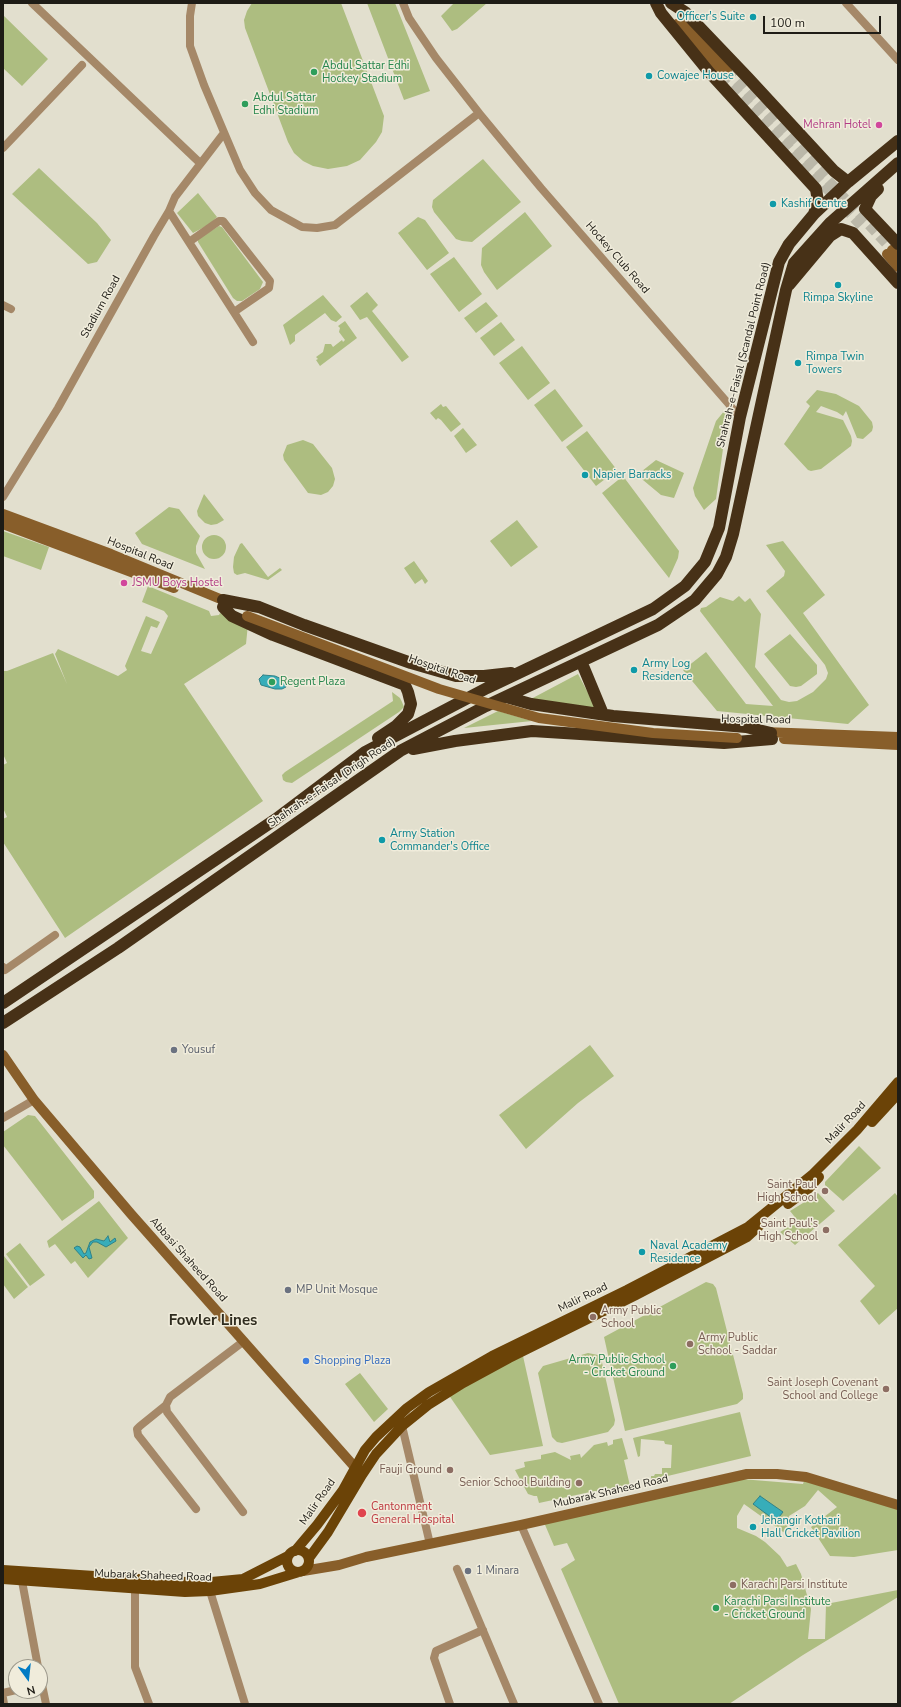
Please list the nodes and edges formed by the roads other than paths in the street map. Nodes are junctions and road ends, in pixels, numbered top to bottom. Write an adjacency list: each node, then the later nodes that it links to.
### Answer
1 (32, 3): 14 (street)
2 (192, 3): 11 (street)
3 (403, 3): 10 (street, Hockey Club Road)
4 (656, 3): 20 (highway)
5 (659, 3): 6 (main road)
6 (671, 3): 17 (highway)
7 (846, 3): 8 (street)
8 (898, 60)
9 (82, 65): 13 (street)
10 (479, 113): 11 (street); 31 (street, Hockey Club Road)
11 (224, 133): 14 (street, Stadium Road)
12 (898, 141): 17 (highway, Shahrah-e-Faisal (Scandal Point Road))
13 (3, 148)
14 (200, 163): 19 (street, Stadium Road)
15 (898, 163): 26 (highway)
16 (898, 168): 18 (highway)
17 (848, 182): 20 (highway, Shahrah-e-Faisal (Scandal Point Road))
18 (865, 209): 21 (highway); 23 (highway)
19 (170, 211): 22 (street); 32 (street, Stadium Road)
20 (814, 214): 31 (highway, Shahrah-e-Faisal (Scandal Point Road))
21 (841, 229): 25 (highway); 26 (highway)
22 (190, 242): 29 (street); 29 (street)
23 (894, 251): 24 (main road)
24 (898, 267)
25 (898, 283)
26 (786, 290): 37 (highway, Shahrah-e-Faisal (Drigh Road))
27 (3, 305): 28 (street)
28 (11, 309)
29 (234, 312): 30 (street)
30 (253, 342)
31 (740, 416): 35 (highway, Shahrah-e-Faisal (Scandal Point Road))
32 (3, 496)
33 (3, 514): 36 (main road, Hospital Road)
34 (3, 524): 36 (main road, Hospital Road)
35 (685, 586): 38 (highway, Shahrah-e-Faisal (Drigh Road))
36 (223, 604): 38 (highway); 43 (main road, Hospital Road, bridge); 46 (highway)
37 (581, 660): 39 (highway, Shahrah-e-Faisal (Drigh Road)); 41 (highway)
38 (524, 671): 46 (highway, Shahrah-e-Faisal (Drigh Road))
39 (506, 697): 40 (highway); 47 (highway, Shahrah-e-Faisal (Drigh Road))
40 (531, 704): 41 (highway); 42 (highway)
41 (603, 714): 43 (highway)
42 (539, 731): 43 (highway); 47 (highway)
43 (771, 736): 44 (main road, Hospital Road); 45 (main road, Hospital Road)
44 (898, 737)
45 (898, 745)
46 (365, 752): 50 (highway, Shahrah-e-Faisal (Drigh Road))
47 (400, 752): 51 (highway, Shahrah-e-Faisal (Drigh Road))
48 (56, 936): 49 (street)
49 (3, 967)
50 (3, 1003)
51 (3, 1023)
52 (3, 1055): 55 (main road, Abbasi Shaheed Road)
53 (898, 1082): 60 (main road, Malir Road)
54 (898, 1094): 59 (main road, Malir Road)
55 (34, 1100): 56 (street); 57 (main road, Abbasi Shaheed Road)
56 (3, 1118)
57 (244, 1341): 58 (street); 60 (main road, Abbasi Shaheed Road)
58 (166, 1406): 62 (street); 63 (street)
59 (402, 1426): 60 (main road, Malir Road); 65 (street)
60 (358, 1471): 66 (main road, Malir Road); 67 (main road, Malir Road)
61 (898, 1505): 64 (main road, Mubarak Shaheed Road)
62 (196, 1509)
63 (243, 1512)
64 (521, 1525): 65 (main road, Mubarak Shaheed Road); 84 (street)
65 (430, 1544): 68 (main road, Mubarak Shaheed Road)
66 (291, 1554): 67 (main road); 70 (main road, Mubarak Shaheed Road); 71 (main road)
67 (309, 1559): 68 (main road); 71 (main road)
68 (329, 1567): 71 (main road, Mubarak Shaheed Road)
69 (457, 1569): 76 (street)
70 (3, 1570)
71 (301, 1572): 75 (main road, Mubarak Shaheed Road)
72 (3, 1579): 73 (main road, Mubarak Shaheed Road)
73 (22, 1580): 74 (main road, Mubarak Shaheed Road); 77 (street)
74 (135, 1589): 75 (main road, Mubarak Shaheed Road); 80 (street)
75 (210, 1591): 81 (street)
76 (483, 1630): 82 (street); 83 (street)
77 (37, 1659)
78 (3, 1698): 79 (street)
79 (4, 1704)
80 (149, 1704)
81 (244, 1704)
82 (450, 1704)
83 (514, 1704)
84 (599, 1704)

